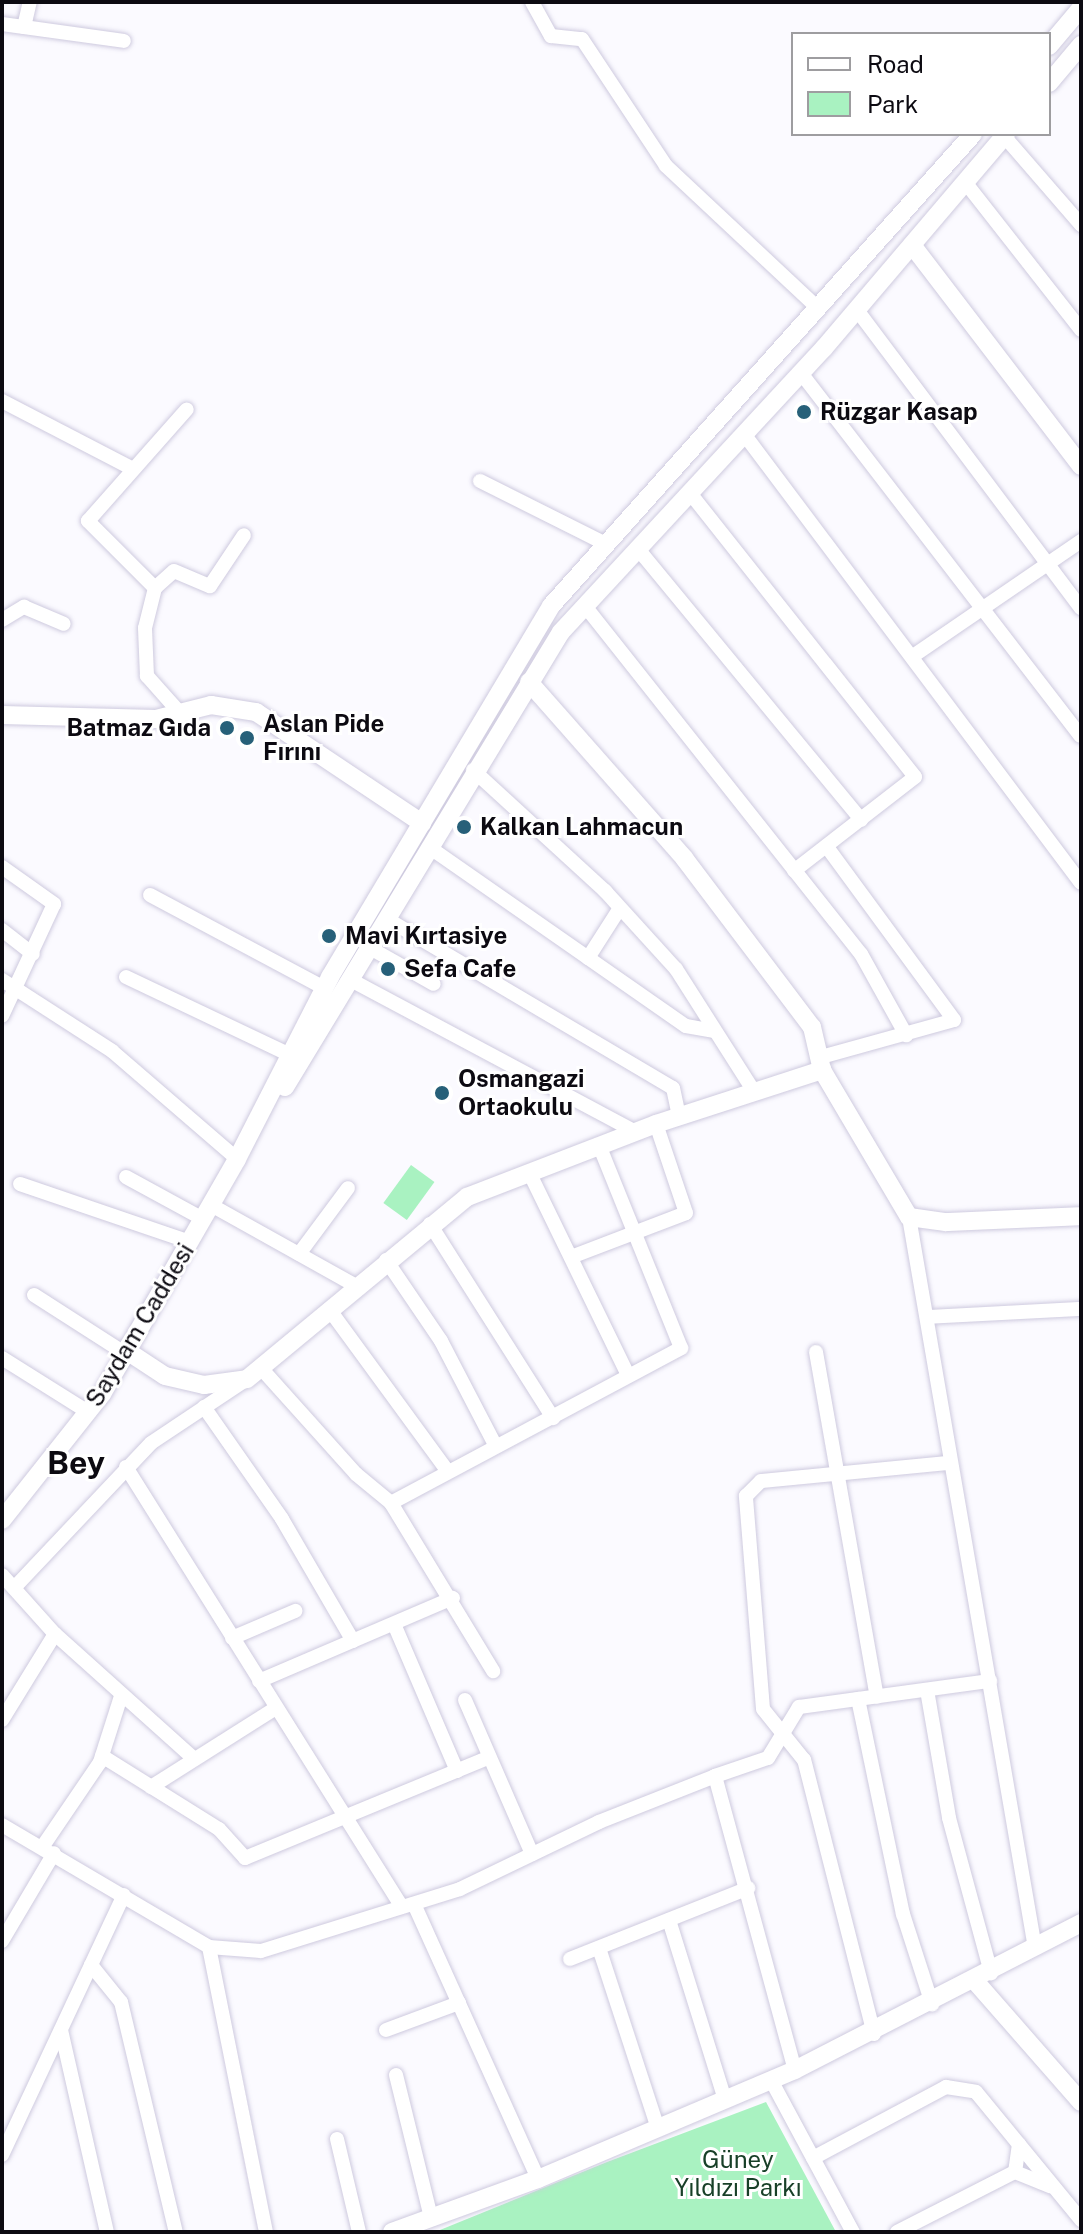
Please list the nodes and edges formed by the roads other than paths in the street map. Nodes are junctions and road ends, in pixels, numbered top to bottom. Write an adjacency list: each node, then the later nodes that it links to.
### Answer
1 (30, 2): 5 (street)
2 (532, 2): 16 (street)
3 (1081, 8): 7 (main road)
4 (2, 24): 5 (street)
5 (24, 27): 6 (street)
6 (124, 41)
7 (1051, 44)
8 (1081, 45): 9 (main road)
9 (1051, 81)
10 (971, 136): 16 (main road)
11 (1004, 136): 13 (main road)
12 (1006, 136): 14 (street)
13 (965, 182): 15 (main road); 18 (street)
14 (1081, 225)
15 (912, 245): 17 (main road); 23 (main road)
16 (818, 308): 29 (main road)
17 (857, 310): 19 (main road); 31 (street)
18 (1081, 330)
19 (801, 373): 22 (main road); 34 (street)
20 (2, 401): 24 (street)
21 (187, 409): 24 (street)
22 (744, 434): 26 (main road); 38 (street)
23 (1081, 466)
24 (131, 468): 32 (street)
25 (480, 481): 29 (street)
26 (690, 493): 30 (main road); 44 (street)
27 (244, 535): 32 (street)
28 (1081, 541): 31 (street)
29 (606, 544): 45 (main road)
30 (638, 549): 33 (main road); 44 (street)
31 (1047, 564): 34 (street); 35 (street)
32 (155, 588): 40 (street)
33 (585, 606): 39 (main road); 49 (street)
34 (983, 608): 38 (street); 42 (street)
35 (1081, 608)
36 (2, 620): 37 (street)
37 (64, 624)
38 (913, 656): 50 (street)
39 (529, 682): 43 (main road); 68 (main road)
40 (180, 713): 41 (main road); 45 (main road)
41 (2, 715)
42 (1081, 736)
43 (473, 770): 46 (main road); 52 (street)
44 (861, 820): 47 (street)
45 (422, 823): 62 (main road)
46 (429, 847): 53 (main road); 57 (street)
47 (827, 847): 49 (street); 66 (street)
48 (2, 867): 56 (street)
49 (794, 871): 66 (street)
50 (1081, 883)
51 (150, 895): 62 (street)
52 (620, 908): 57 (street); 65 (street)
53 (387, 919): 55 (main road); 70 (street)
54 (2, 930): 56 (street)
55 (370, 948): 60 (main road); 61 (street)
56 (33, 954): 63 (street)
57 (588, 958): 65 (street)
58 (126, 977): 67 (street)
59 (2, 980): 63 (street)
60 (351, 980): 72 (street); 74 (main road)
61 (434, 984)
62 (324, 988): 67 (main road)
63 (16, 991): 64 (street); 74 (street)
64 (2, 1016)
65 (715, 1031): 69 (street)
66 (906, 1035): 68 (street)
67 (290, 1055): 74 (main road)
68 (822, 1063): 69 (main road); 81 (main road)
69 (753, 1090): 70 (main road)
70 (679, 1116): 71 (main road)
71 (656, 1124): 72 (main road); 83 (street)
72 (636, 1132): 73 (main road)
73 (599, 1145): 75 (main road); 83 (street)
74 (237, 1159): 79 (main road, Saydam Caddesi)
75 (529, 1172): 82 (main road); 86 (street)
76 (126, 1177): 79 (street)
77 (20, 1184): 84 (street)
78 (348, 1188): 85 (street)
79 (207, 1212): 84 (main road, Saydam Caddesi); 85 (street)
80 (1081, 1216): 81 (main road)
81 (909, 1217): 92 (street)
82 (430, 1224): 87 (main road); 100 (street)
83 (632, 1231): 86 (street); 97 (street)
84 (190, 1242): 93 (main road, Saydam Caddesi)
85 (299, 1254): 88 (street)
86 (571, 1257): 97 (street)
87 (386, 1260): 88 (main road); 101 (street)
88 (356, 1286): 90 (main road)
89 (34, 1295): 93 (street)
90 (329, 1309): 96 (main road); 104 (street)
91 (1081, 1309): 92 (street)
92 (927, 1317): 102 (street)
93 (126, 1352): 96 (main road); 99 (main road, Saydam Caddesi)
94 (816, 1352): 105 (street)
95 (2, 1358): 99 (street)
96 (254, 1373): 98 (street); 106 (street)
97 (627, 1373): 100 (street)
98 (204, 1407): 103 (street); 115 (street)
99 (88, 1412): 107 (main road, Saydam Caddesi)
100 (553, 1418): 101 (street)
101 (494, 1443): 104 (street)
102 (948, 1463): 105 (street); 118 (street)
103 (126, 1467): 109 (street); 114 (street)
104 (446, 1469): 106 (street)
105 (839, 1473): 121 (street); 126 (street)
106 (391, 1503): 110 (street)
107 (2, 1520)
108 (2, 1575): 109 (street)
109 (14, 1588): 113 (street)
110 (453, 1598): 112 (street); 116 (street)
111 (295, 1611): 114 (street)
112 (394, 1624): 115 (street); 130 (street)
113 (55, 1634): 120 (street); 125 (street)
114 (232, 1638): 117 (street)
115 (353, 1641): 117 (street)
116 (493, 1671)
117 (259, 1681): 124 (street)
118 (990, 1681): 119 (street); 145 (street)
119 (927, 1690): 121 (street); 148 (street)
120 (121, 1696): 127 (street); 128 (street)
121 (877, 1697): 122 (street)
122 (858, 1699): 126 (street); 150 (street)
123 (465, 1700): 129 (street)
124 (276, 1708): 128 (street); 133 (street)
125 (2, 1720)
126 (781, 1738): 131 (street); 153 (street)
127 (102, 1756): 132 (street); 135 (street)
128 (193, 1758): 132 (street)
129 (488, 1758): 130 (street); 136 (street)
130 (457, 1771): 133 (street)
131 (715, 1776): 136 (street); 137 (street)
132 (151, 1787): 133 (street)
133 (347, 1819): 139 (street)
134 (2, 1825): 135 (street)
135 (48, 1849): 138 (street); 142 (street)
136 (532, 1854): 139 (street)
137 (748, 1888): 140 (street); 154 (street)
138 (124, 1895): 143 (street); 147 (street)
139 (408, 1905): 143 (street); 149 (street)
140 (669, 1920): 144 (street); 157 (street)
141 (1081, 1923): 145 (main road)
142 (2, 1941)
143 (209, 1947): 171 (street)
144 (599, 1948): 146 (street); 159 (street)
145 (1035, 1948): 148 (main road)
146 (570, 1959)
147 (91, 1965): 151 (street); 170 (street)
148 (983, 1977): 150 (main road); 158 (main road)
149 (459, 2003): 152 (street); 165 (street)
150 (932, 2004): 153 (main road)
151 (61, 2030): 162 (street); 169 (street)
152 (386, 2030)
153 (874, 2034): 154 (main road)
154 (795, 2070): 156 (main road)
155 (396, 2075): 167 (street)
156 (771, 2080): 157 (main road); 163 (street)
157 (725, 2100): 159 (main road)
158 (1081, 2102)
159 (658, 2128): 165 (main road)
160 (337, 2139): 172 (street)
161 (1019, 2144): 163 (street); 164 (street); 166 (street)
162 (2, 2155)
163 (813, 2158): 174 (street)
164 (1015, 2172): 166 (street); 175 (street)
165 (538, 2179): 167 (main road)
166 (1054, 2187): 168 (street)
167 (431, 2218): 173 (main road)
168 (1081, 2220)
169 (107, 2232)
170 (176, 2232)
171 (266, 2232)
172 (359, 2232)
173 (392, 2232)
174 (853, 2232)
175 (897, 2232)

